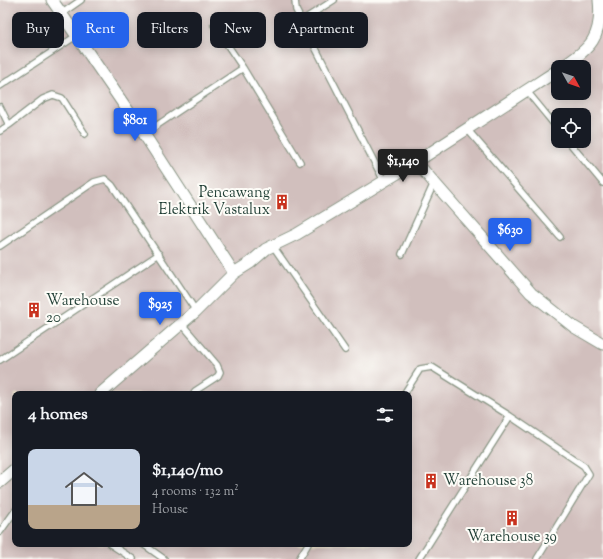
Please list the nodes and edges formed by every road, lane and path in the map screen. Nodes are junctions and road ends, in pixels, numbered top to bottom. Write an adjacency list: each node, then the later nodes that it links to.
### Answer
1 (52, 0): 6 (street)
2 (81, 0): 7 (lane)
3 (295, 0): 8 (lane)
4 (334, 0): 9 (lane)
5 (599, 0): 16 (street)
6 (60, 12)
7 (64, 12)
8 (297, 12)
9 (314, 12)
10 (64, 18): 11 (street)
11 (72, 30)
12 (72, 39): 19 (lane)
13 (84, 48): 27 (street)
14 (230, 48): 17 (lane)
15 (315, 48): 31 (lane)
16 (573, 60)
17 (243, 68): 27 (lane); 29 (lane)
18 (551, 74): 20 (street)
19 (0, 86)
20 (526, 90): 22 (lane); 24 (street)
21 (0, 107): 23 (lane)
22 (551, 120)
23 (9, 125): 25 (lane); 26 (lane)
24 (467, 129): 30 (street); 34 (lane)
25 (0, 131)
26 (85, 134)
27 (144, 134): 39 (street)
28 (574, 148): 33 (lane)
29 (300, 162)
30 (416, 162): 31 (street); 32 (street)
31 (384, 181): 36 (street)
32 (434, 183): 38 (lane); 42 (street)
33 (603, 183)
34 (560, 237)
35 (0, 246): 37 (lane)
36 (273, 246): 39 (street); 43 (lane)
37 (159, 254): 40 (lane); 44 (lane)
38 (402, 254)
39 (234, 274): 40 (street)
40 (196, 311): 41 (street)
41 (181, 323): 45 (street); 46 (lane)
42 (603, 344)
43 (345, 350)
44 (0, 360)
45 (103, 391)
46 (196, 391)
47 (406, 391): 48 (lane)
48 (510, 416): 59 (lane); 60 (lane)
49 (12, 471): 50 (street)
50 (0, 481)
51 (12, 515): 52 (lane)
52 (0, 532)
53 (115, 547): 56 (lane)
54 (147, 547): 57 (lane)
55 (306, 547): 58 (lane)
56 (133, 559)
57 (164, 559)
58 (300, 559)
59 (418, 559)
60 (537, 559)

